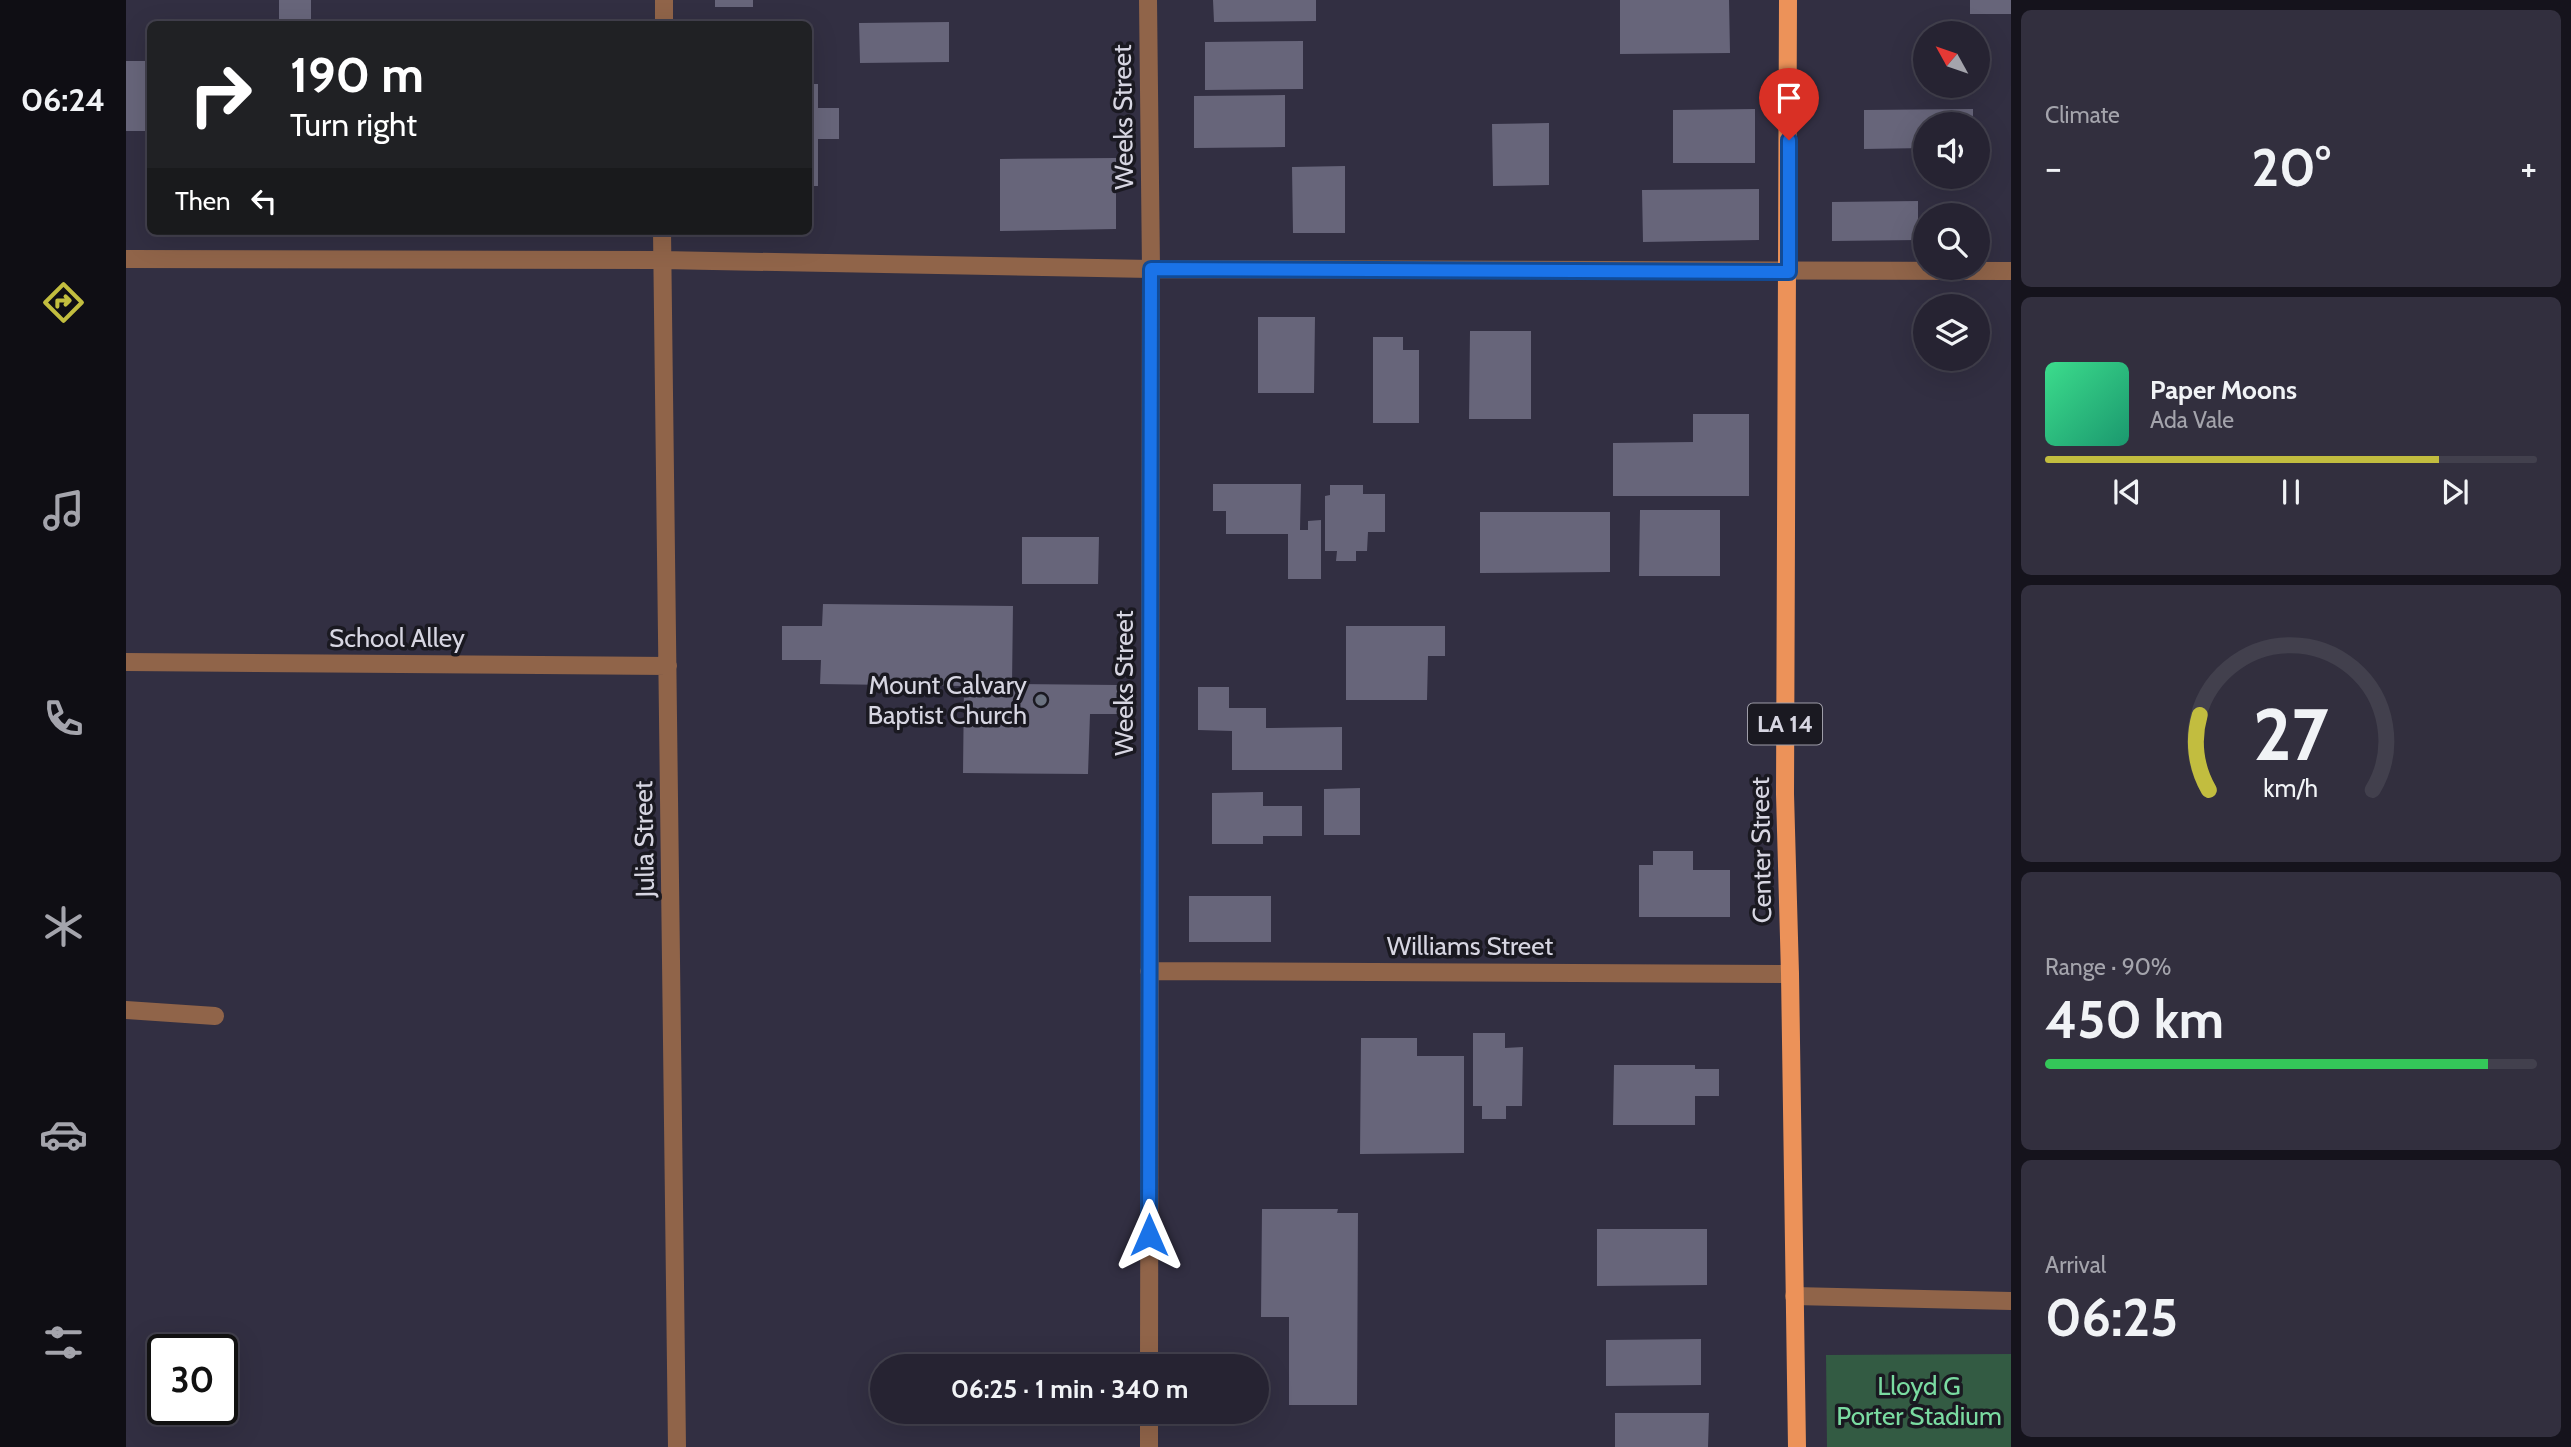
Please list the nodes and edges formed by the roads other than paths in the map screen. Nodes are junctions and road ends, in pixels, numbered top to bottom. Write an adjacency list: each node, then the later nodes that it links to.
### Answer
1 (664, 0): 4 (street)
2 (1148, 0): 8 (street, Weeks Street)
3 (1788, 0): 10 (main road, Center Street / LA 14)
4 (664, 21)
5 (662, 235): 7 (street, Julia Street)
6 (126, 259): 7 (street)
7 (662, 260): 8 (street); 12 (street, Julia Street)
8 (1151, 269): 10 (street); 13 (street, Weeks Street)
9 (2011, 271): 10 (street)
10 (1789, 272): 14 (main road, Center Street / LA 14)
11 (126, 662): 12 (street, School Alley)
12 (668, 666): 21 (street, Julia Street)
13 (1149, 971): 14 (street, Williams Street); 19 (street, Weeks Street)
14 (1790, 974): 17 (main road, Center Street / LA 14)
15 (126, 1010): 16 (street)
16 (215, 1016)
17 (1794, 1296): 18 (street); 23 (main road, Center Street / LA 14)
18 (2011, 1301)
19 (1149, 1354)
20 (1149, 1424): 22 (street)
21 (677, 1447)
22 (1149, 1447)
23 (1797, 1447)

